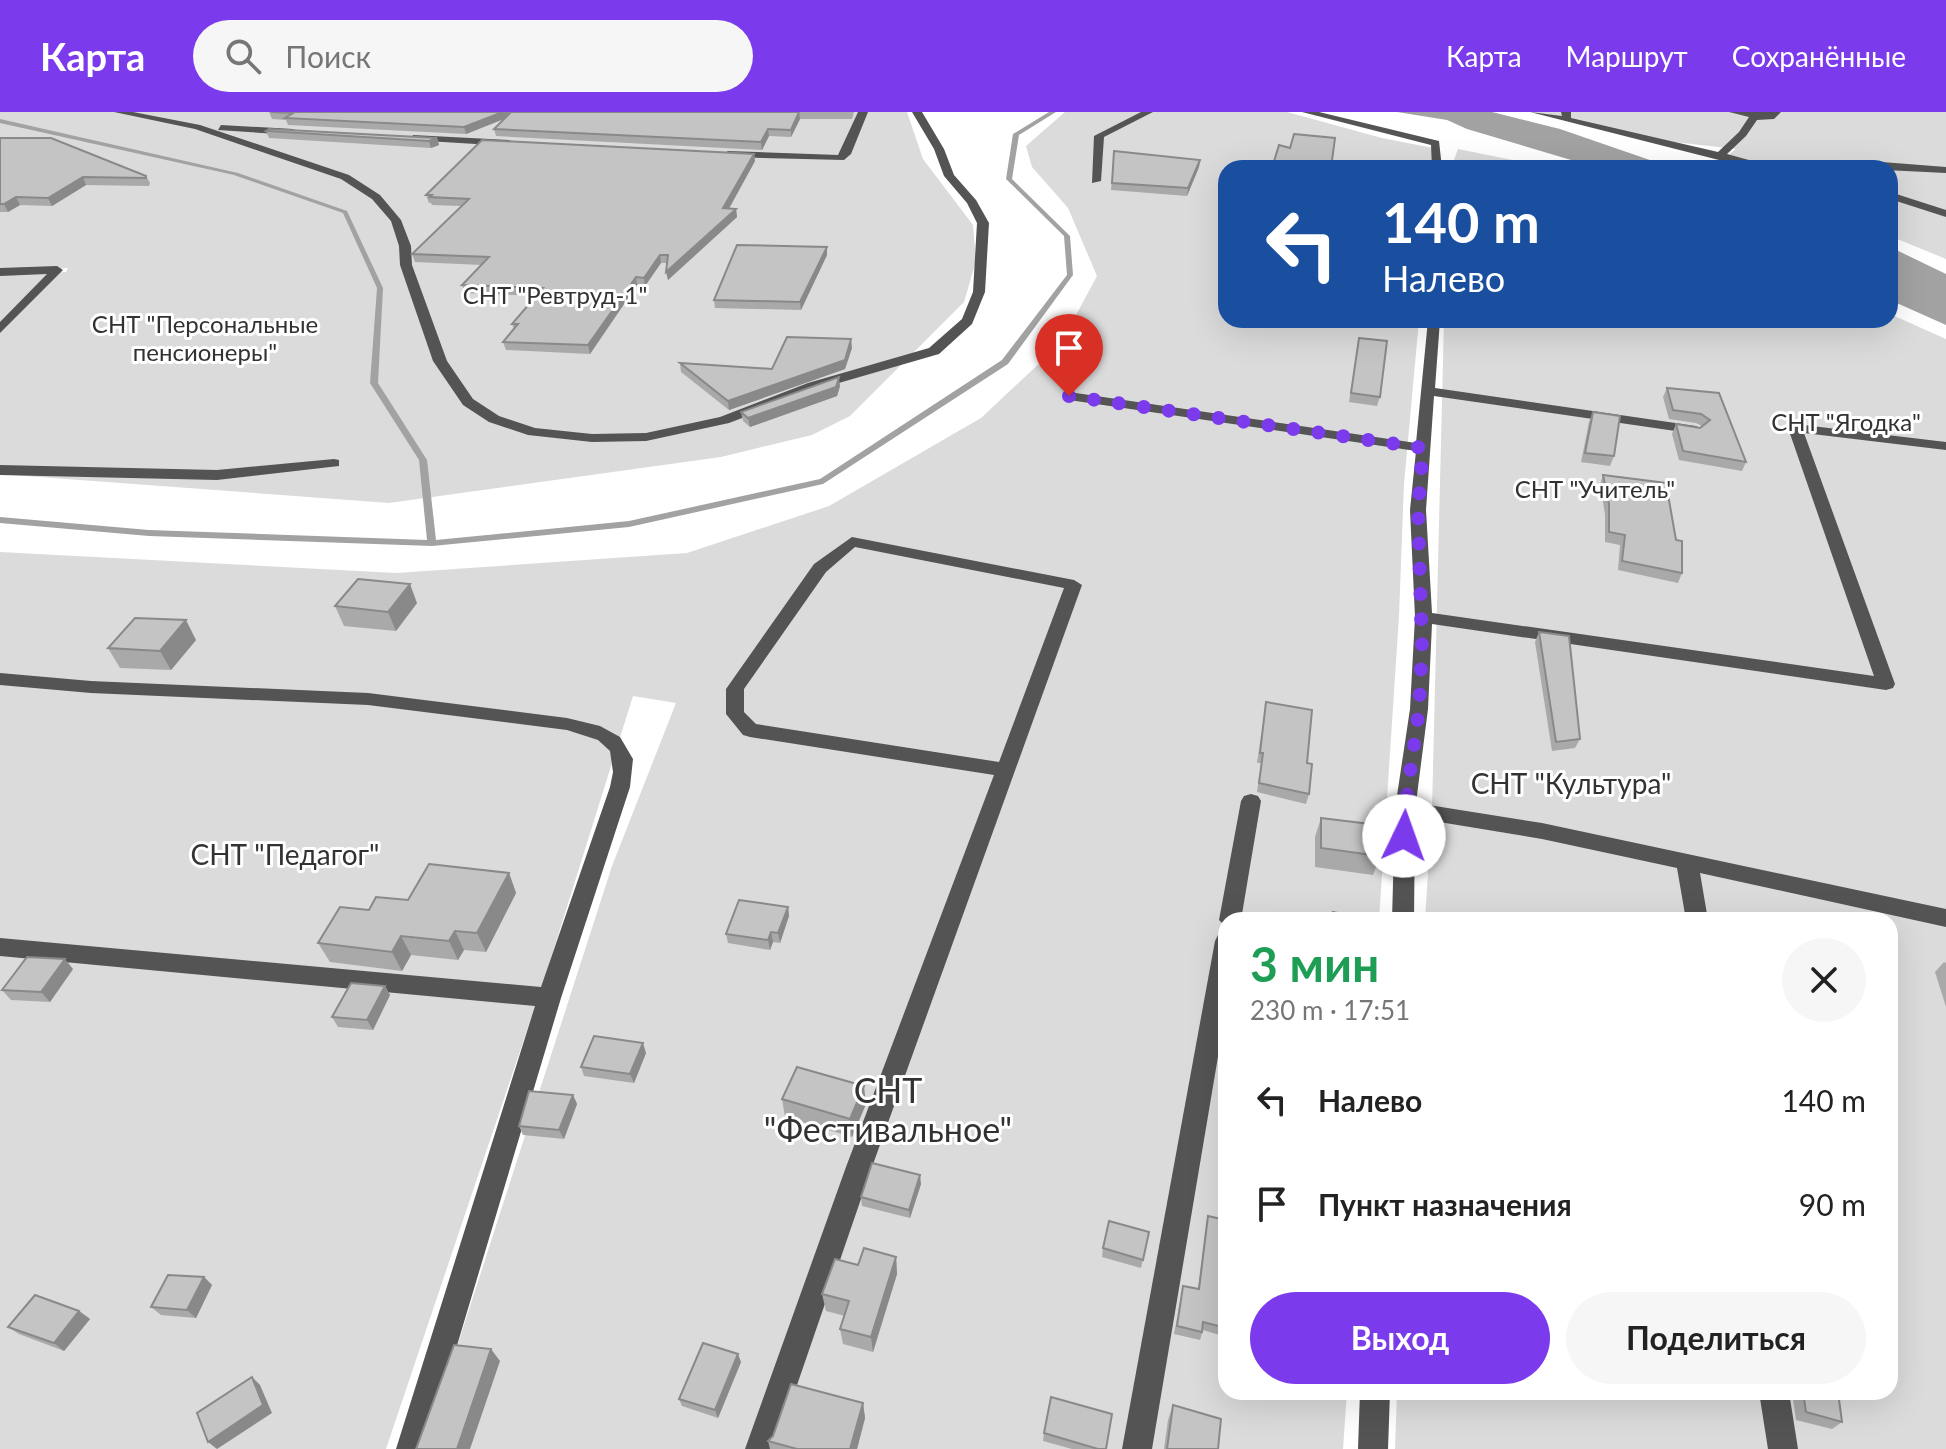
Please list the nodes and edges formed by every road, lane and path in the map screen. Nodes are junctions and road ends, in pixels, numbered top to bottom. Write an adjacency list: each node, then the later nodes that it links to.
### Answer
1 (119, 112): 10 (street)
2 (863, 112): 14 (street)
3 (917, 112): 10 (street)
4 (1148, 112): 20 (street)
5 (1307, 112): 16 (street)
6 (1535, 112): 9 (street)
7 (1734, 112): 8 (street)
8 (1773, 115): 15 (street)
9 (1566, 116): 15 (street)
10 (196, 122): 11 (street)
11 (309, 133)
12 (399, 138): 13 (street)
13 (519, 143)
14 (722, 154)
15 (1719, 157): 17 (street)
16 (1437, 160)
17 (1734, 160)
18 (1898, 166): 19 (street)
19 (1946, 170)
20 (1096, 181)
21 (1898, 198): 22 (street)
22 (1946, 214)
23 (0, 272): 25 (street)
24 (1433, 328): 26 (street)
25 (0, 329)
26 (1428, 391): 28 (street); 30 (street)
27 (1069, 396): 30 (street)
28 (1696, 430)
29 (1946, 446): 33 (street)
30 (1423, 448): 33 (street)
31 (334, 463): 32 (street)
32 (0, 470)
33 (1424, 617): 37 (street)
34 (0, 679): 45 (street)
35 (1004, 770): 35 (street); 49 (street)
36 (1251, 801): 39 (street)
37 (1405, 809): 38 (street); 40 (street)
38 (1687, 862): 41 (street); 42 (street)
39 (1231, 912)
40 (1403, 912)
41 (1696, 912)
42 (1946, 918)
43 (0, 947): 45 (street)
44 (1218, 987): 50 (street)
45 (549, 998): 48 (street)
46 (1375, 1400): 51 (street)
47 (1775, 1400): 52 (street)
48 (411, 1449)
49 (760, 1449)
50 (1137, 1449)
51 (1373, 1449)
52 (1783, 1449)

